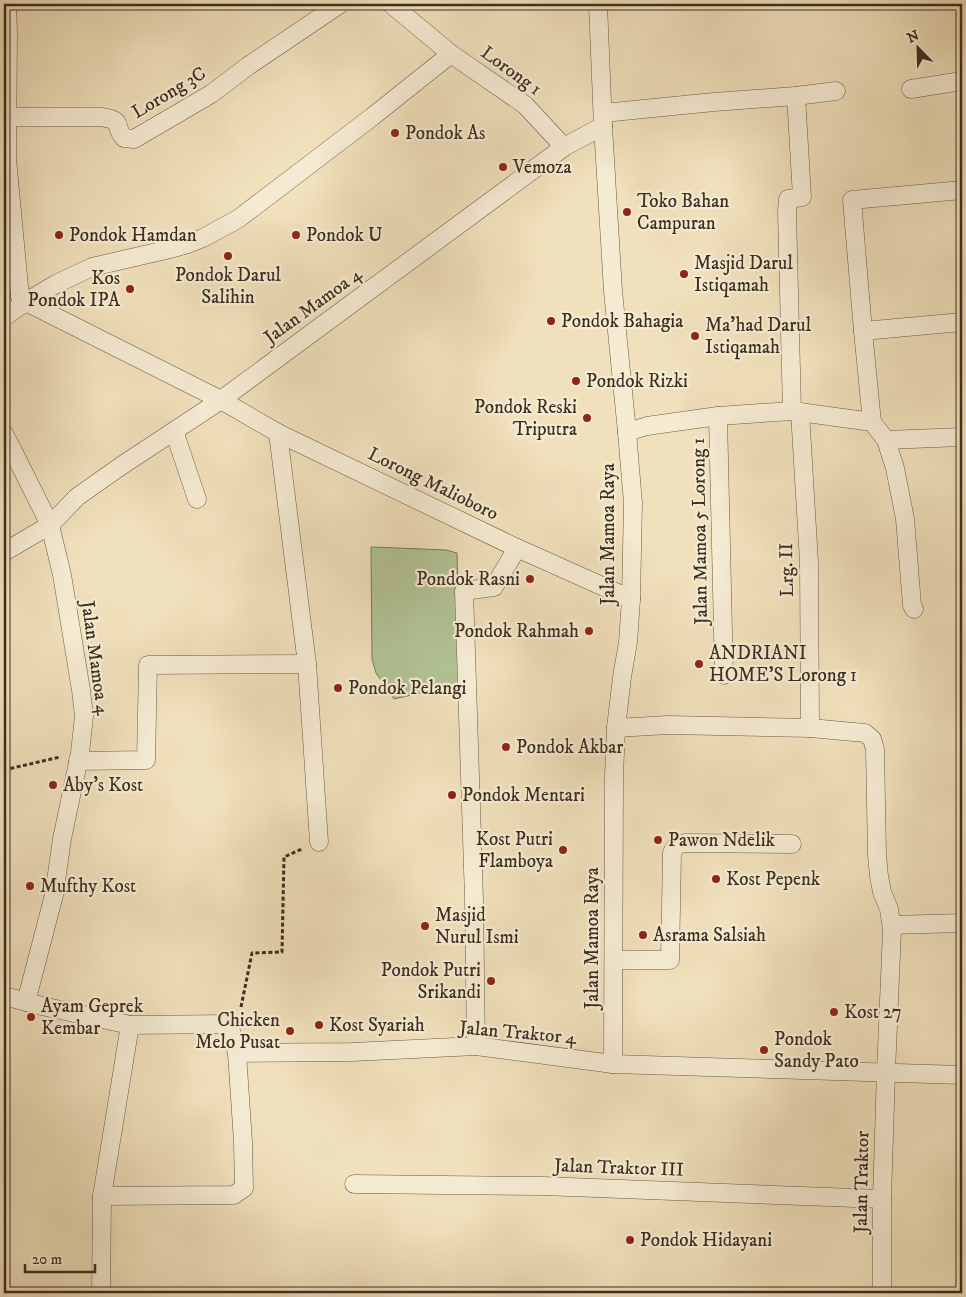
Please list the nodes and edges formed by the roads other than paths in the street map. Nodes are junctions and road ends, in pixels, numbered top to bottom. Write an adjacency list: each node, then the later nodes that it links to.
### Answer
1 (7, 4): 10 (street)
2 (340, 4): 10 (street, Lorong 3C)
3 (391, 4): 5 (street)
4 (598, 4): 11 (street, Jalan Mamoa Raya)
5 (451, 54): 12 (street, Lorong 1); 14 (street)
6 (962, 81): 7 (street)
7 (912, 89)
8 (836, 91): 9 (street)
9 (796, 96): 11 (street); 19 (street, Lrg. II)
10 (7, 117): 14 (street)
11 (603, 120): 12 (street, Jalan Mamoa 4); 23 (street, Jalan Mamoa Raya)
12 (564, 147): 18 (street, Jalan Mamoa 4)
13 (962, 190): 17 (street)
14 (16, 296): 15 (street); 18 (street, Lorong Malioboro)
15 (4, 317)
16 (962, 322): 17 (street)
17 (864, 331): 21 (street)
18 (221, 400): 22 (street, Jalan Mamoa 4); 24 (street, Lorong Malioboro)
19 (796, 412): 20 (street); 21 (street); 37 (street, Lrg. II)
20 (718, 416): 23 (street); 35 (street, Jalan Mamoa 5 Lorong 1)
21 (872, 422): 27 (street)
22 (174, 431): 28 (street); 29 (street, Jalan Mamoa 4)
23 (627, 432): 32 (street, Jalan Mamoa Raya)
24 (278, 433): 30 (street, Lorong Malioboro); 34 (street)
25 (4, 434): 29 (street)
26 (962, 437): 27 (street)
27 (886, 440): 33 (street)
28 (197, 499)
29 (50, 525): 31 (street, Jalan Mamoa 4); 38 (street, Jalan Mamoa 4)
30 (517, 548): 32 (street, Lorong Malioboro); 47 (street)
31 (4, 552)
32 (630, 599): 36 (street, Jalan Mamoa Raya)
33 (914, 609)
34 (307, 664): 38 (street); 39 (street)
35 (724, 675)
36 (616, 728): 37 (street, Jalan Traktor); 43 (street, Jalan Mamoa Raya)
37 (810, 728): 42 (street, Jalan Traktor)
38 (79, 757): 45 (street, Jalan Mamoa 4)
39 (319, 842)
40 (792, 844): 43 (street)
41 (962, 923): 42 (street)
42 (892, 925): 50 (street, Jalan Traktor)
43 (614, 960): 49 (street, Jalan Mamoa Raya)
44 (4, 996): 45 (street)
45 (26, 1002): 46 (street)
46 (130, 1025): 48 (street); 53 (street)
47 (476, 1046): 48 (street, Jalan Traktor 4); 49 (street, Jalan Traktor 4)
48 (237, 1053): 53 (street)
49 (613, 1064): 50 (street, Jalan Traktor 4)
50 (886, 1072): 51 (street, Jalan Traktor 4); 54 (street, Jalan Traktor)
51 (962, 1075)
52 (354, 1184): 54 (street, Jalan Traktor III)
53 (102, 1196): 55 (street)
54 (882, 1200): 56 (street, Jalan Traktor)
55 (101, 1293)
56 (882, 1293)

